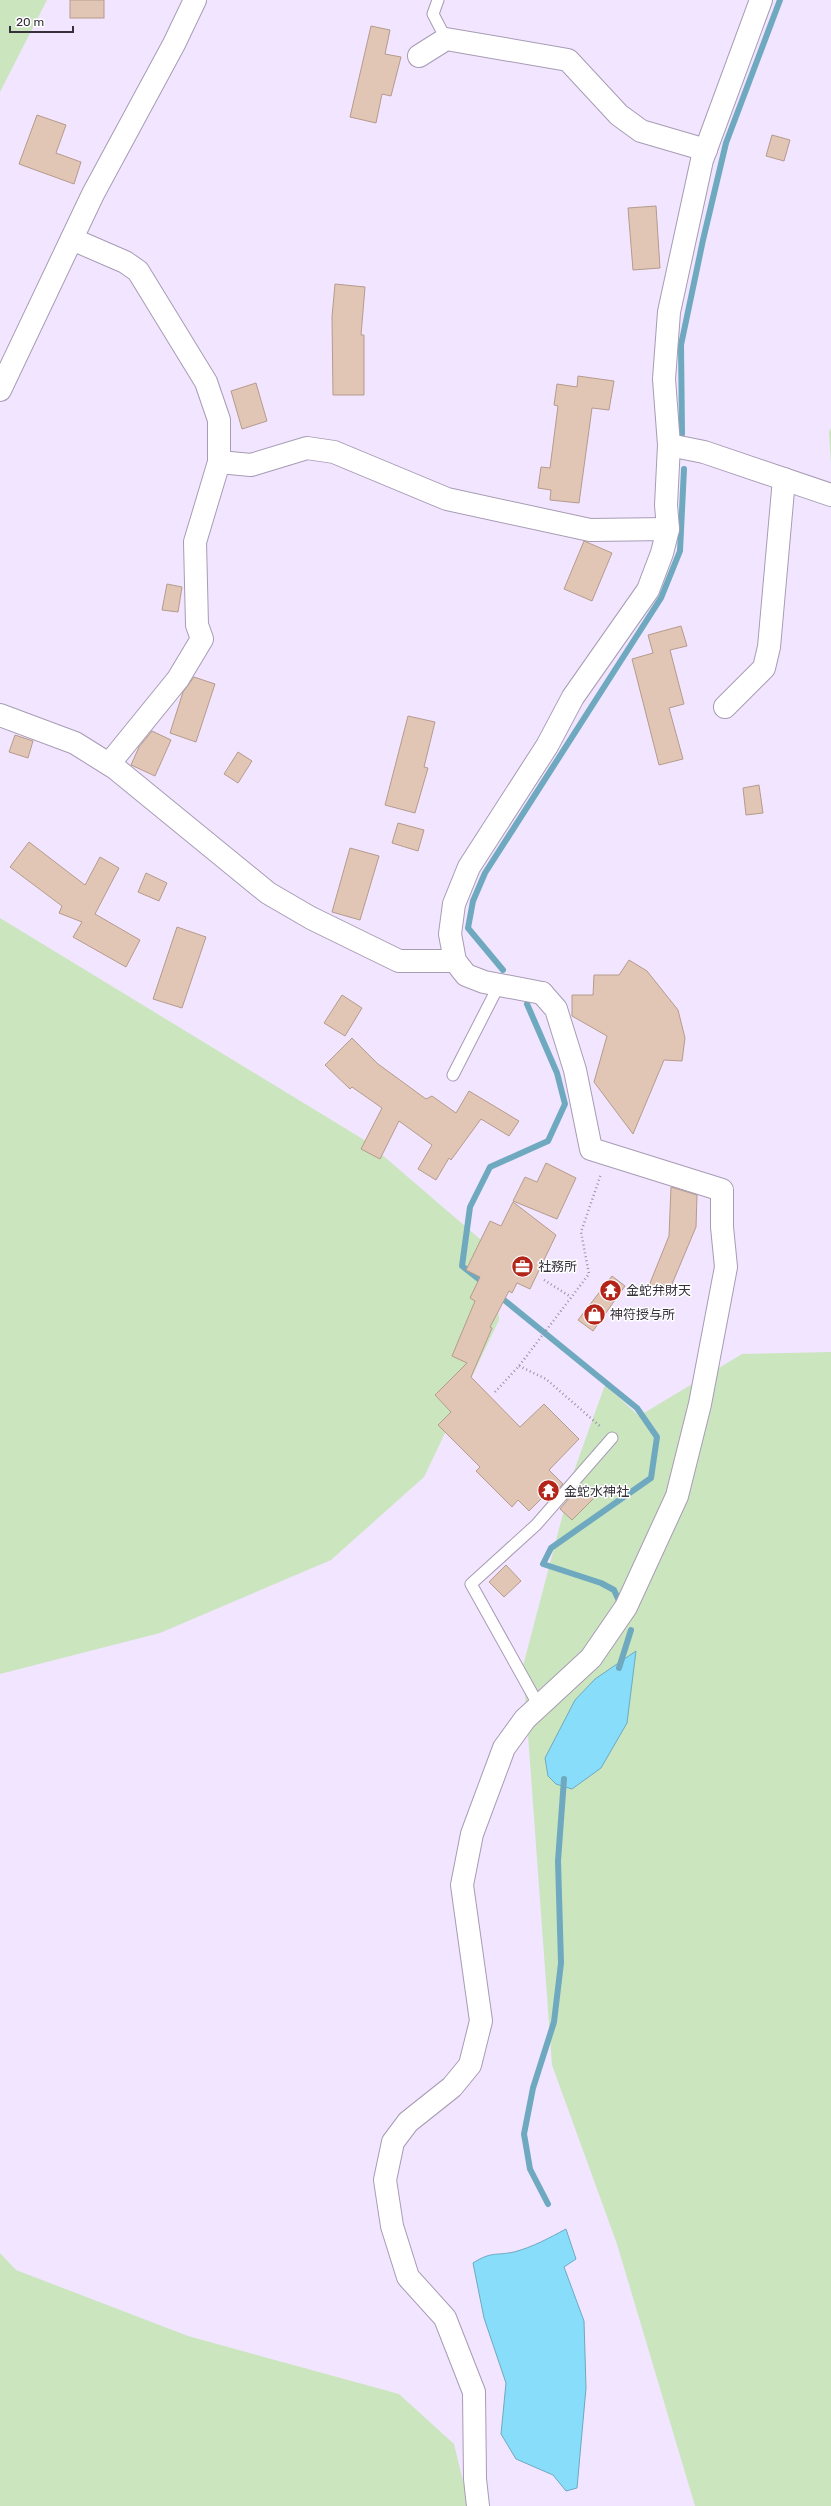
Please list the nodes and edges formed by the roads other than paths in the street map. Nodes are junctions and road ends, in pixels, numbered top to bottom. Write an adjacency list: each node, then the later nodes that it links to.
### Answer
1 (195, 0): 7 (street)
2 (438, 0): 4 (lane)
3 (761, 0): 6 (street)
4 (446, 39): 5 (street); 6 (street)
5 (419, 56)
6 (706, 150): 9 (street)
7 (72, 239): 8 (street); 10 (street)
8 (0, 390)
9 (669, 445): 11 (street); 13 (street)
10 (219, 462): 13 (street); 16 (street)
11 (784, 479): 12 (street); 14 (street)
12 (831, 495)
13 (668, 529): 17 (street)
14 (725, 707)
15 (0, 715): 16 (street)
16 (109, 764): 17 (street)
17 (455, 961): 18 (street)
18 (499, 985): 19 (lane); 21 (street)
19 (453, 1075)
20 (612, 1438): 21 (lane)
21 (539, 1706): 22 (street)
22 (478, 2506)

